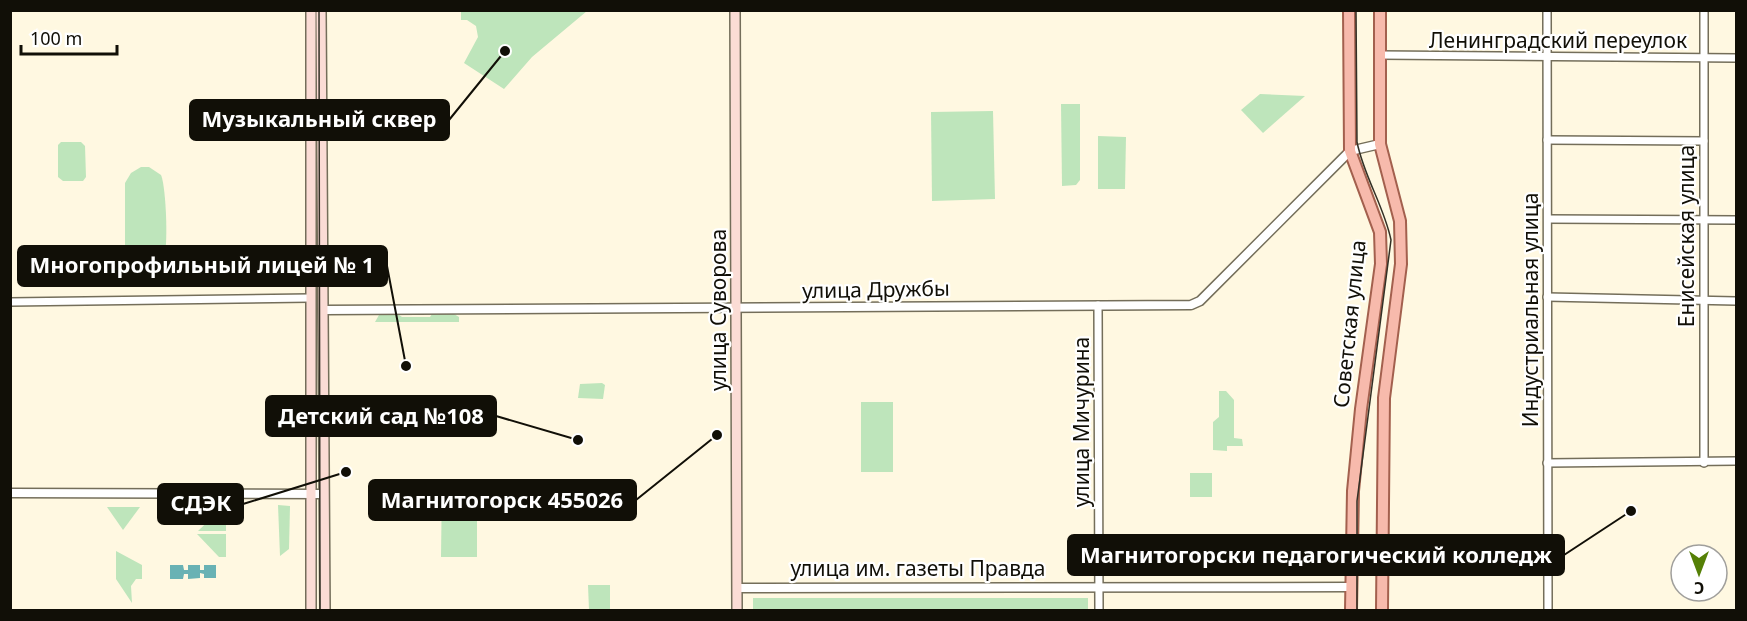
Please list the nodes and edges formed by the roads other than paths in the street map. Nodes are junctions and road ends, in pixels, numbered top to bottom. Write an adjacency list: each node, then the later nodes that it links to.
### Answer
1 (311, 10): 20 (main road)
2 (321, 10): 21 (main road)
3 (735, 10): 26 (main road, улица Суворова)
4 (1349, 10): 15 (main road, Советская улица)
5 (1380, 10): 8 (main road, Советская улица)
6 (1547, 10): 9 (street, Индустриальная улица)
7 (1704, 10): 10 (street, Енисейская улица)
8 (1380, 55): 9 (street, Ленинградский переулок); 14 (main road, Советская улица)
9 (1546, 57): 10 (street, Ленинградский переулок); 12 (street, Индустриальная улица)
10 (1704, 58): 11 (street, Ленинградский переулок); 13 (street, Енисейская улица)
11 (1737, 58)
12 (1547, 140): 13 (street); 16 (street, Индустриальная улица)
13 (1704, 141): 18 (street, Енисейская улица)
14 (1380, 144): 15 (street); 43 (main road, Советская улица)
15 (1350, 151): 25 (street, улица Дружбы); 36 (main road, Советская улица)
16 (1548, 219): 18 (street); 19 (street, Индустриальная улица)
17 (1737, 220): 18 (street)
18 (1704, 221): 22 (street, Енисейская улица)
19 (1547, 297): 22 (street); 30 (street, Индустриальная улица)
20 (310, 298): 21 (main road); 24 (street); 27 (main road)
21 (324, 298): 28 (main road)
22 (1703, 301): 23 (street); 31 (street, Енисейская улица)
23 (1737, 301)
24 (10, 302)
25 (1098, 305): 26 (street, улица Дружбы); 35 (street, улица Мичурина)
26 (736, 309): 28 (street, улица Дружбы); 37 (main road, улица Суворова)
27 (310, 310): 28 (main road, улица Дружбы); 33 (main road)
28 (324, 310): 34 (main road)
29 (1737, 461): 31 (street)
30 (1547, 463): 31 (street); 44 (street, Индустриальная улица)
31 (1704, 463)
32 (10, 493): 33 (street)
33 (310, 493): 34 (street); 38 (main road)
34 (324, 494): 39 (main road)
35 (1099, 586): 36 (street, улица им. газеты Правда); 37 (street, улица им. газеты Правда); 41 (street, улица Мичурина)
36 (1352, 587): 42 (main road, Советская улица)
37 (737, 588): 40 (main road, улица Суворова)
38 (311, 610)
39 (325, 610)
40 (737, 610)
41 (1099, 610)
42 (1352, 610)
43 (1382, 610)
44 (1548, 610)

